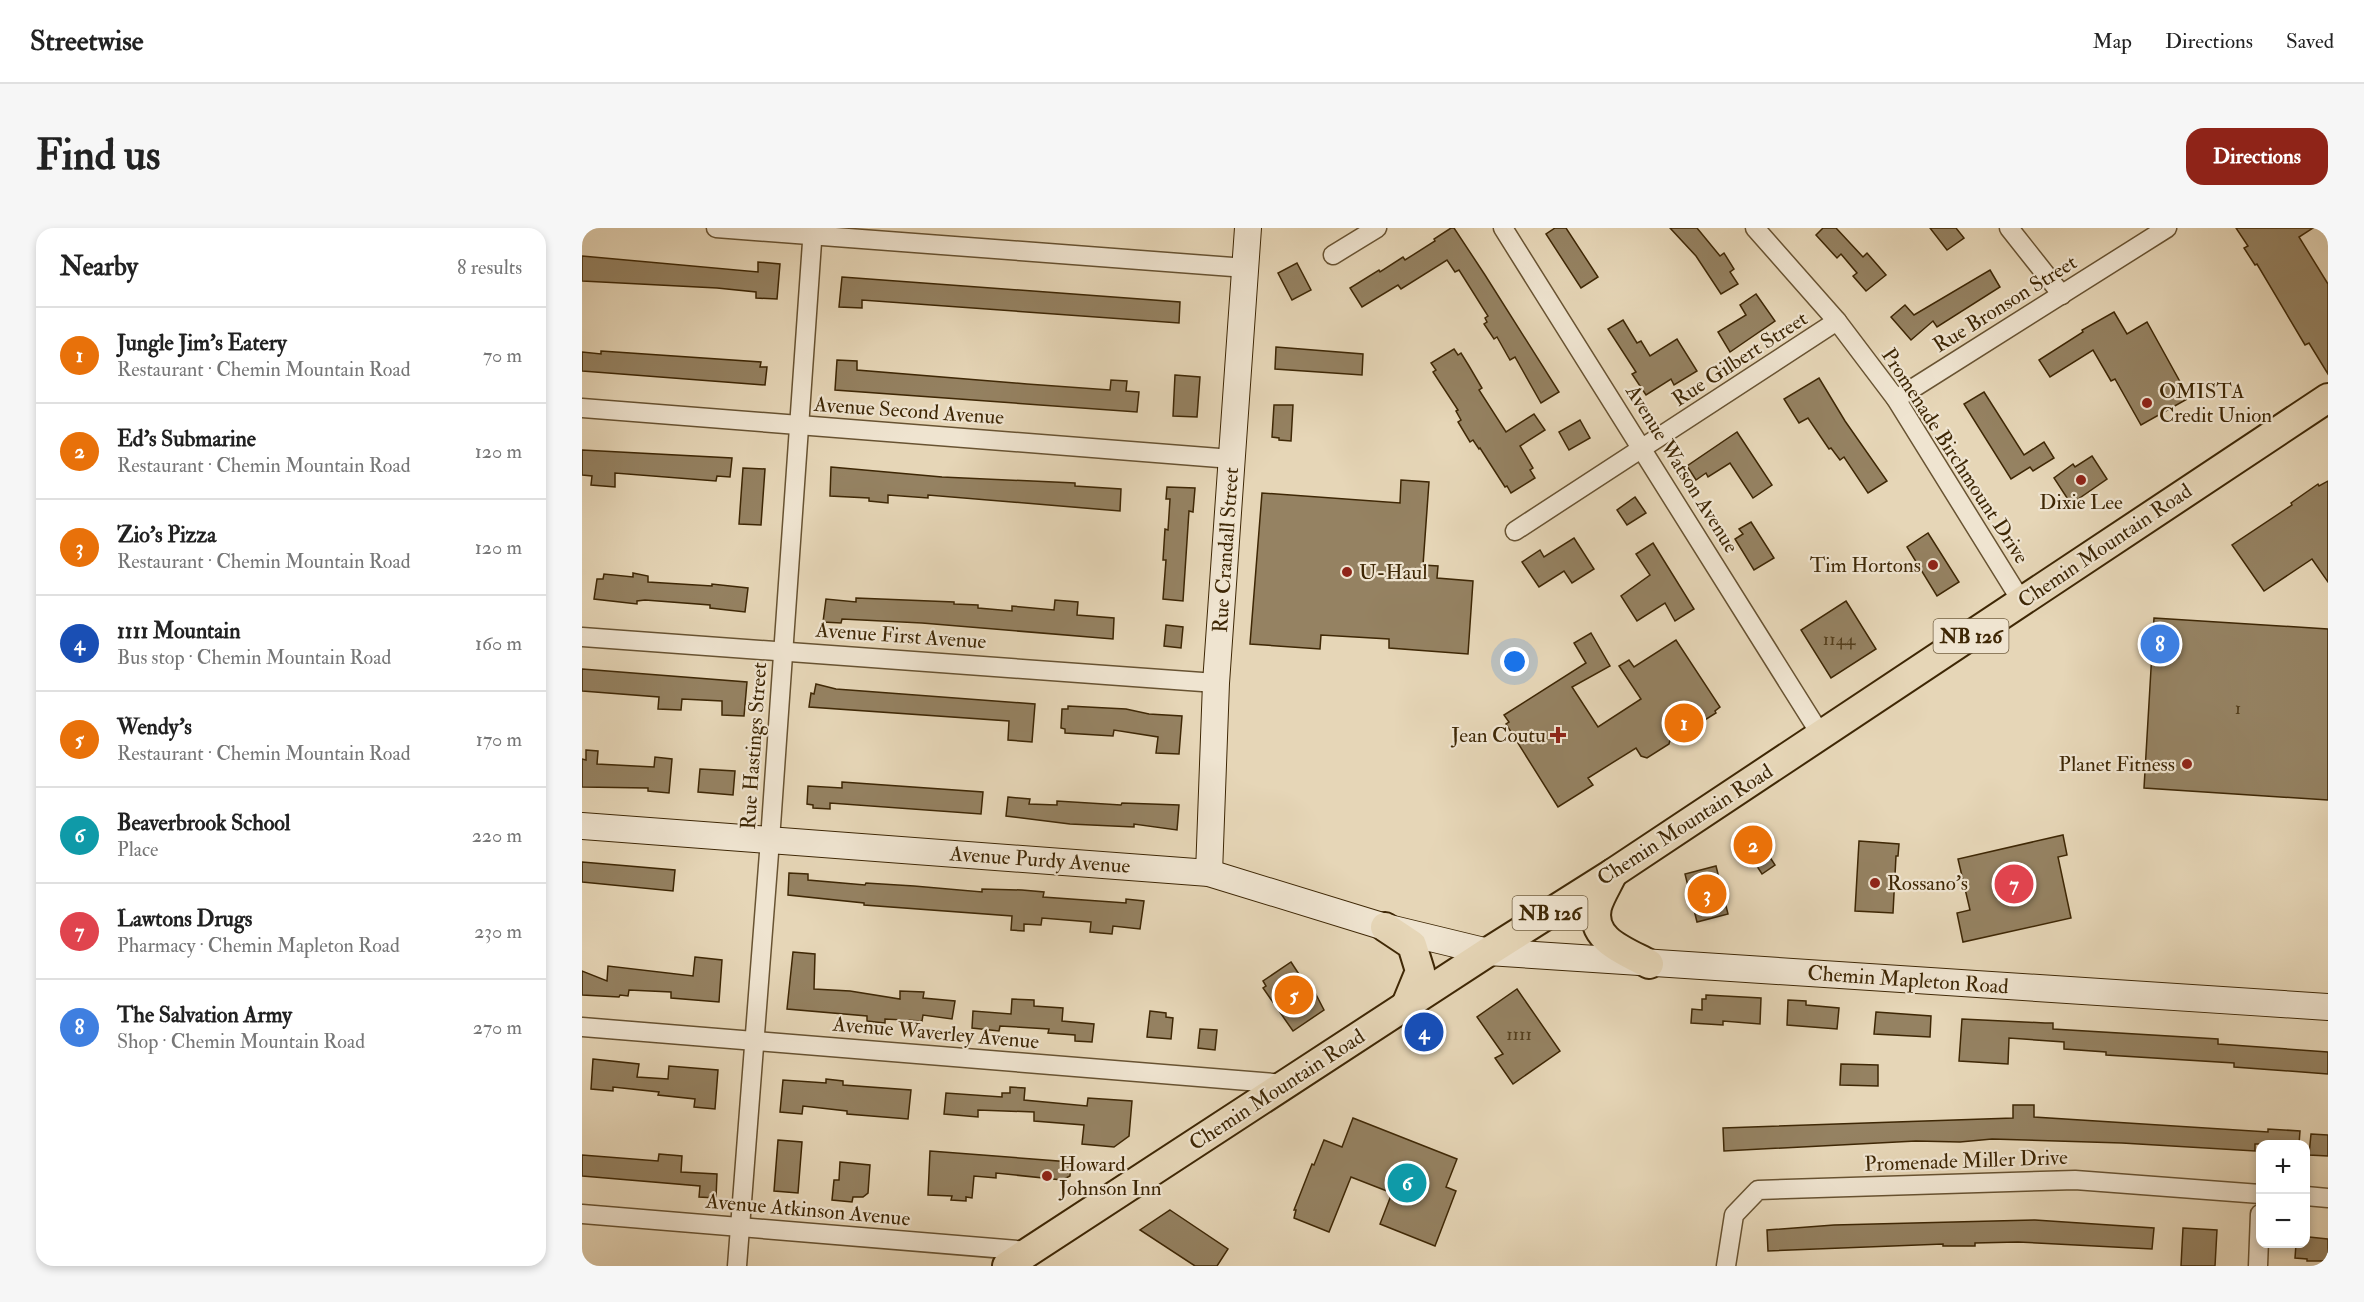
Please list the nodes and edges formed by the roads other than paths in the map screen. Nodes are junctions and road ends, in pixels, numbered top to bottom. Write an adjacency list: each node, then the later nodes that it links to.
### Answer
1 (716, 228): 8 (street)
2 (1248, 228): 10 (street, Rue Crandall Street)
3 (1377, 228): 9 (street)
4 (1503, 228): 17 (street, Avenue Watson Avenue)
5 (1755, 228): 12 (street, Promenade Birchmount Drive)
6 (2009, 228): 11 (street)
7 (2167, 228): 11 (street, Rue Bronson Street)
8 (813, 231): 10 (street); 16 (street, Rue Hastings Street)
9 (1334, 255)
10 (1246, 268): 18 (street, Rue Crandall Street)
11 (2062, 295): 14 (street, Rue Bronson Street)
12 (1838, 321): 14 (street, Promenade Birchmount Drive); 17 (street, Rue Gilbert Street)
13 (2328, 398): 20 (main road, Chemin Mountain Road / NB 126)
14 (1896, 399): 20 (street, Promenade Birchmount Drive)
15 (582, 408): 16 (street, Avenue Second Avenue)
16 (800, 425): 18 (street, Avenue Second Avenue); 22 (street, Rue Hastings Street)
17 (1643, 450): 19 (street, Rue Gilbert Street); 24 (street, Avenue Watson Avenue)
18 (1232, 459): 23 (street, Rue Crandall Street)
19 (1515, 531)
20 (2022, 602): 24 (main road, Chemin Mountain Road / NB 126)
21 (582, 637): 22 (street, Avenue First Avenue)
22 (783, 650): 23 (street, Avenue First Avenue); 26 (street, Rue Hastings Street)
23 (1216, 683): 27 (street, Rue Crandall Street)
24 (1821, 735): 28 (main road, Chemin Mountain Road / NB 126)
25 (582, 826): 26 (street, Avenue Purdy Avenue)
26 (770, 840): 27 (street, Avenue Purdy Avenue); 35 (street, Rue Hastings Street)
27 (1209, 873): 29 (street, Avenue Purdy Avenue)
28 (1613, 873): 30 (main road, Chemin Mountain Road / NB 126); 31 (main road)
29 (1385, 927): 30 (street, Avenue Purdy Avenue); 32 (main road)
30 (1488, 952): 31 (street, Chemin Mapleton Road); 32 (main road, Chemin Mountain Road / NB 126)
31 (1649, 964): 33 (street, Chemin Mapleton Road)
32 (1406, 1005): 36 (main road, Chemin Mountain Road / NB 126)
33 (2328, 1007)
34 (582, 1027): 35 (street, Avenue Waverley Avenue)
35 (754, 1041): 36 (street, Avenue Waverley Avenue); 41 (street, Rue Hastings Street)
36 (1286, 1084): 43 (main road, Chemin Mountain Road / NB 126)
37 (2256, 1194): 45 (street, Promenade Miller Drive)
38 (2310, 1196): 39 (street)
39 (2328, 1198)
40 (582, 1214): 41 (street, Avenue Atkinson Avenue)
41 (740, 1227): 43 (street, Avenue Atkinson Avenue); 44 (street, Rue Hastings Street)
42 (2259, 1248): 46 (street)
43 (1019, 1259)
44 (737, 1266)
45 (1726, 1266)
46 (2258, 1266)

